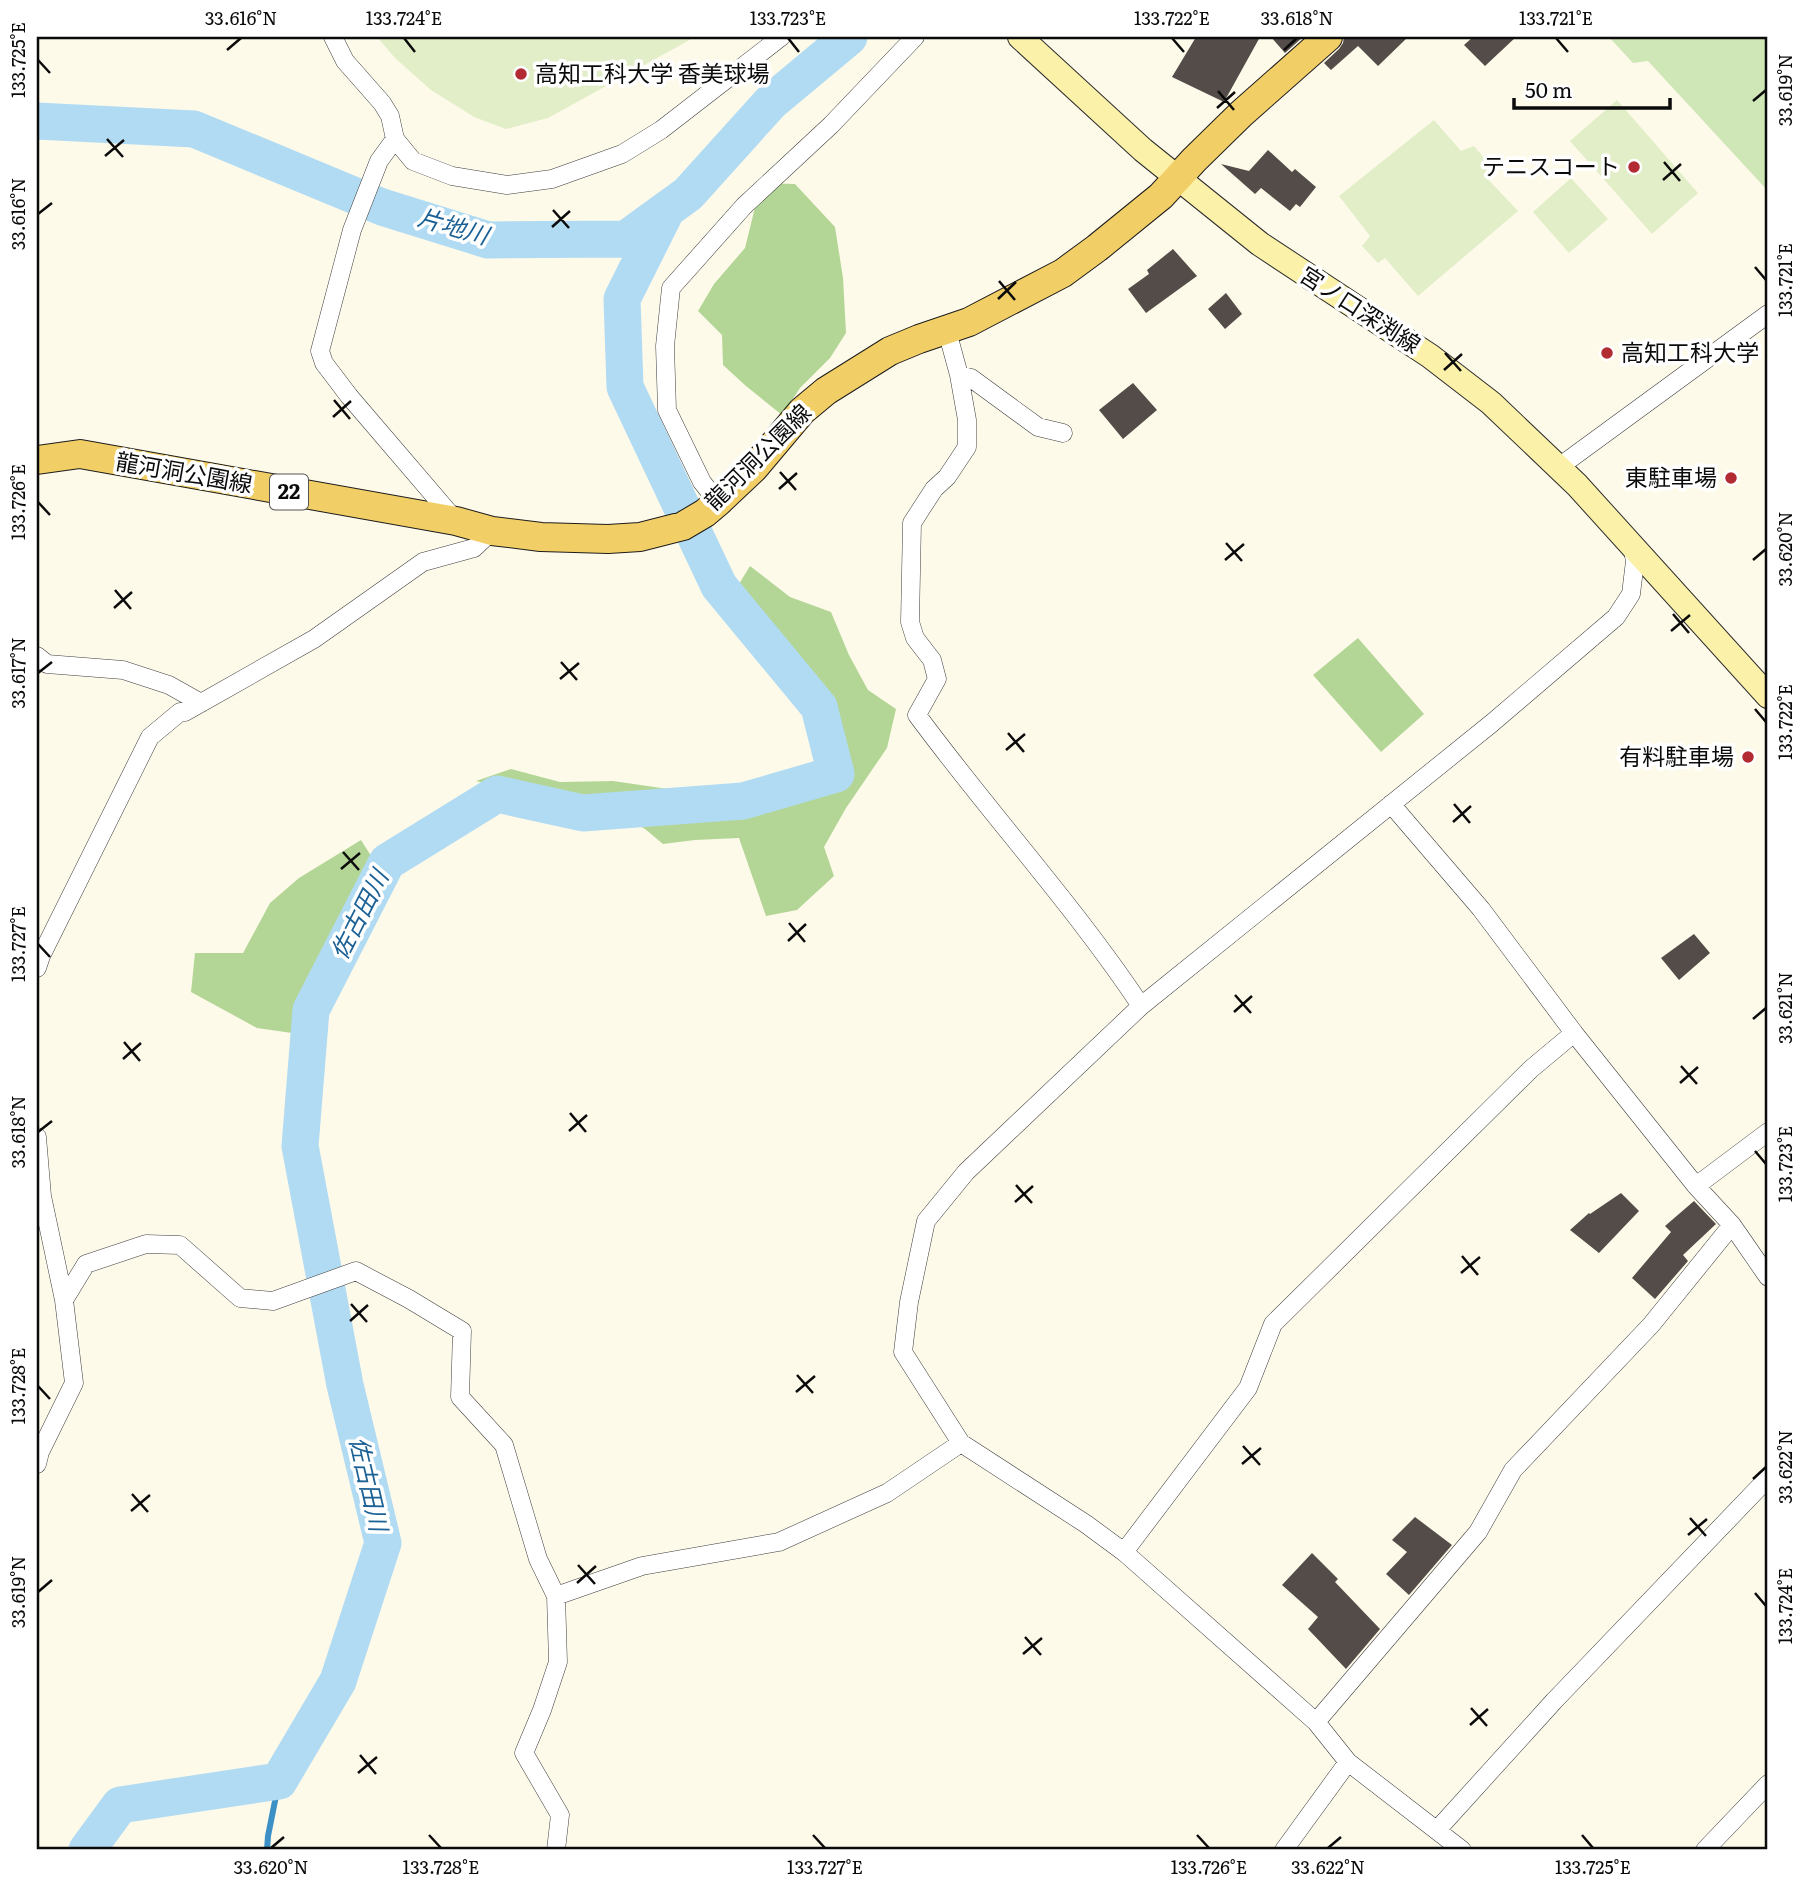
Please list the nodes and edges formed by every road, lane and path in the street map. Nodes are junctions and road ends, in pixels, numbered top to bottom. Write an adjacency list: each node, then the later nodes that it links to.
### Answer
1 (333, 37): 6 (street)
2 (781, 37): 6 (street)
3 (915, 37): 14 (street)
4 (1020, 37): 7 (main road, 宮ノ口深渕線)
5 (1328, 37): 7 (main road, 龍河洞公園線 / 22)
6 (395, 139): 15 (street)
7 (1177, 178): 9 (main road, 龍河洞公園線 / 22); 13 (main road, 宮ノ口深渕線)
8 (1768, 314): 13 (street)
9 (947, 331): 10 (street); 14 (main road, 龍河洞公園線 / 22)
10 (959, 375): 11 (street); 23 (street)
11 (1063, 433)
12 (37, 460): 15 (main road, 龍河洞公園線 / 22)
13 (1559, 467): 17 (main road, 宮ノ口深渕線)
14 (712, 507): 16 (main road, 龍河洞公園線 / 22)
15 (456, 521): 16 (main road, 龍河洞公園線 / 22)
16 (492, 531): 20 (street)
17 (1632, 545): 19 (main road, 宮ノ口深渕線); 21 (street)
18 (37, 656): 20 (street)
19 (1768, 696)
20 (201, 703): 22 (street)
21 (1391, 804): 23 (street); 24 (street)
22 (37, 968)
23 (1141, 1006): 31 (street)
24 (1574, 1033): 27 (street); 34 (street)
25 (1768, 1132): 27 (street)
26 (37, 1137): 30 (street)
27 (1696, 1186): 28 (street)
28 (1732, 1225): 29 (street); 36 (street)
29 (1768, 1277)
30 (64, 1300): 32 (street); 35 (street)
31 (961, 1443): 34 (street); 35 (street)
32 (37, 1464)
33 (1768, 1478): 39 (street)
34 (1124, 1552): 36 (street)
35 (556, 1596): 40 (street)
36 (1316, 1722): 37 (street)
37 (1348, 1762): 39 (street); 41 (street)
38 (1768, 1784): 43 (street)
39 (1437, 1830): 42 (street)
40 (556, 1850)
41 (1284, 1850)
42 (1462, 1850)
43 (1705, 1850)

